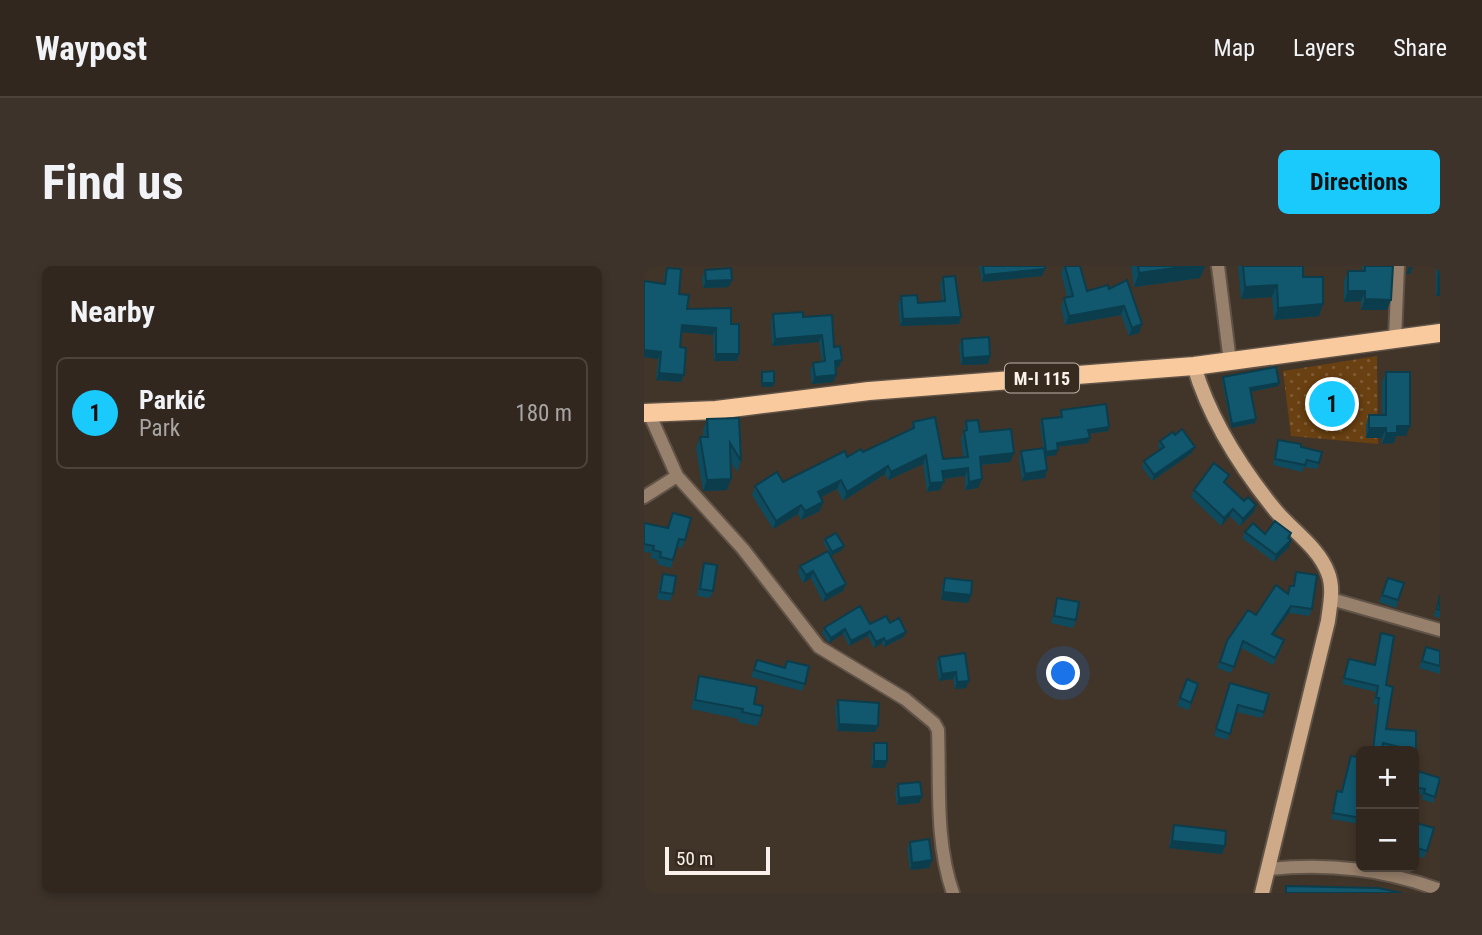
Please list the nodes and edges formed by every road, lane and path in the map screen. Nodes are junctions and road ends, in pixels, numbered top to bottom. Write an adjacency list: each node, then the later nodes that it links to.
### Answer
1 (1218, 266): 5 (street)
2 (1398, 266): 4 (street)
3 (1440, 333): 4 (main road, M-I 115)
4 (1395, 339): 5 (main road, M-I 115)
5 (1230, 362): 6 (main road, M-I 115)
6 (1194, 366): 7 (main road, M-I 115); 10 (street)
7 (646, 413): 8 (street)
8 (677, 476): 9 (street); 14 (street)
9 (644, 497)
10 (1331, 599): 11 (street); 12 (street)
11 (1440, 630)
12 (1269, 869): 13 (street); 15 (street)
13 (1440, 890)
14 (953, 893)
15 (1262, 893)

